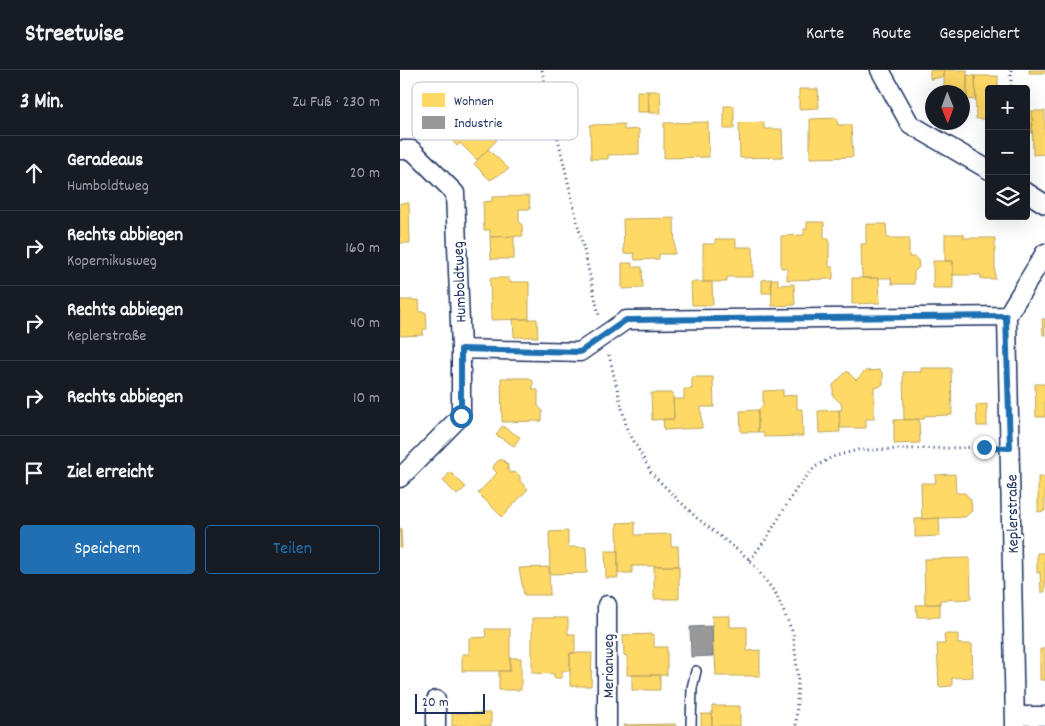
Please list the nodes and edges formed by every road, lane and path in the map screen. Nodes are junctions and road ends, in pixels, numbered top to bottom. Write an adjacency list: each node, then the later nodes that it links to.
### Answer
1 (880, 70): 6 (street)
2 (1011, 70): 3 (path)
3 (1011, 85)
4 (558, 140): 11 (path)
5 (400, 150): 12 (street, Humboldtweg)
6 (985, 168)
7 (1030, 195): 8 (street)
8 (1045, 204)
9 (1045, 253): 10 (street)
10 (1006, 316): 11 (street); 13 (street, Keplerstraße)
11 (604, 335): 12 (street); 15 (path)
12 (461, 349): 14 (street, Humboldtweg)
13 (1010, 448): 15 (path); 20 (street, Keplerstraße)
14 (400, 478)
15 (750, 560): 24 (path)
16 (607, 605): 22 (street, Merianweg)
17 (696, 671): 23 (lane)
18 (436, 700): 21 (street)
19 (1045, 716): 20 (street)
20 (1015, 721)
21 (436, 726)
22 (607, 726)
23 (691, 726)
24 (796, 726)

